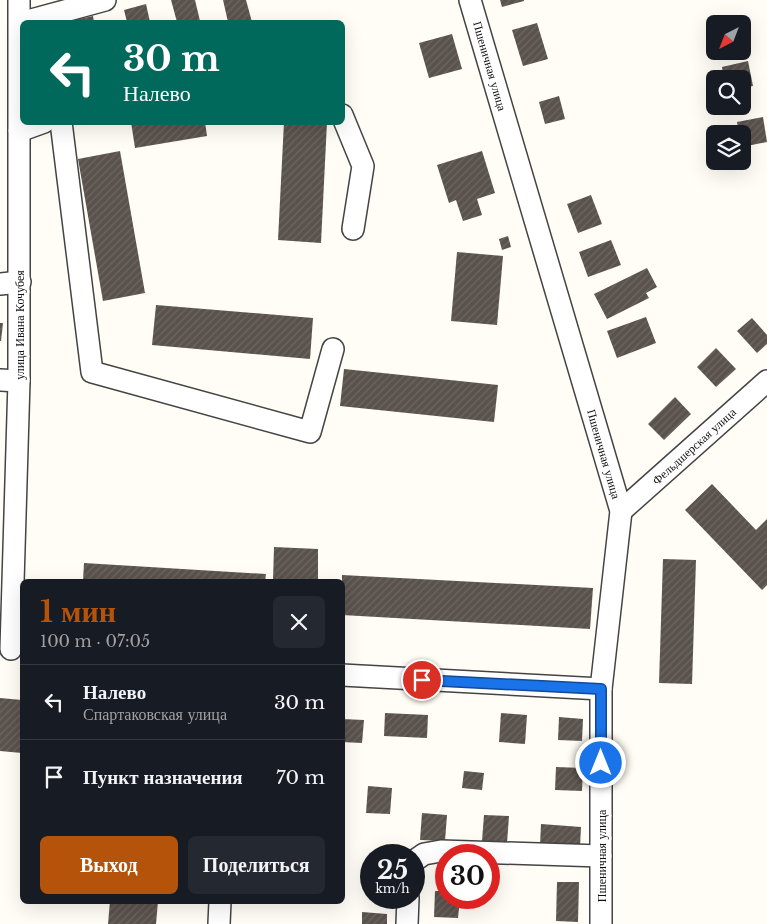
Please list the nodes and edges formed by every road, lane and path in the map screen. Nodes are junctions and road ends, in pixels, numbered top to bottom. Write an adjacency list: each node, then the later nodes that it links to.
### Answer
1 (19, 0): 4 (street, улица Ивана Кочубея)
2 (104, 0): 5 (street)
3 (470, 0): 17 (street, Пшеничная улица)
4 (22, 20)
5 (33, 20)
6 (20, 94): 10 (street, улица Ивана Кочубея)
7 (345, 122): 11 (street)
8 (35, 125): 10 (street)
9 (61, 125): 13 (street)
10 (19, 130): 12 (street, улица Ивана Кочубея)
11 (353, 229)
12 (10, 283): 14 (street, улица Ивана Кочубея)
13 (333, 348)
14 (10, 380): 16 (street, улица Ивана Кочубея)
15 (767, 381): 17 (street, Фельдшерская улица)
16 (8, 474): 18 (street, улица Ивана Кочубея)
17 (621, 511): 21 (street, Пшеничная улица)
18 (7, 555): 19 (street, улица Ивана Кочубея)
19 (11, 649)
20 (345, 675): 21 (street)
21 (601, 689): 23 (street, Пшеничная улица)
22 (425, 854): 23 (street)
23 (601, 856): 28 (street, Пшеничная улица)
24 (220, 904): 26 (street)
25 (408, 909): 27 (street)
26 (218, 924)
27 (407, 924)
28 (601, 924)

